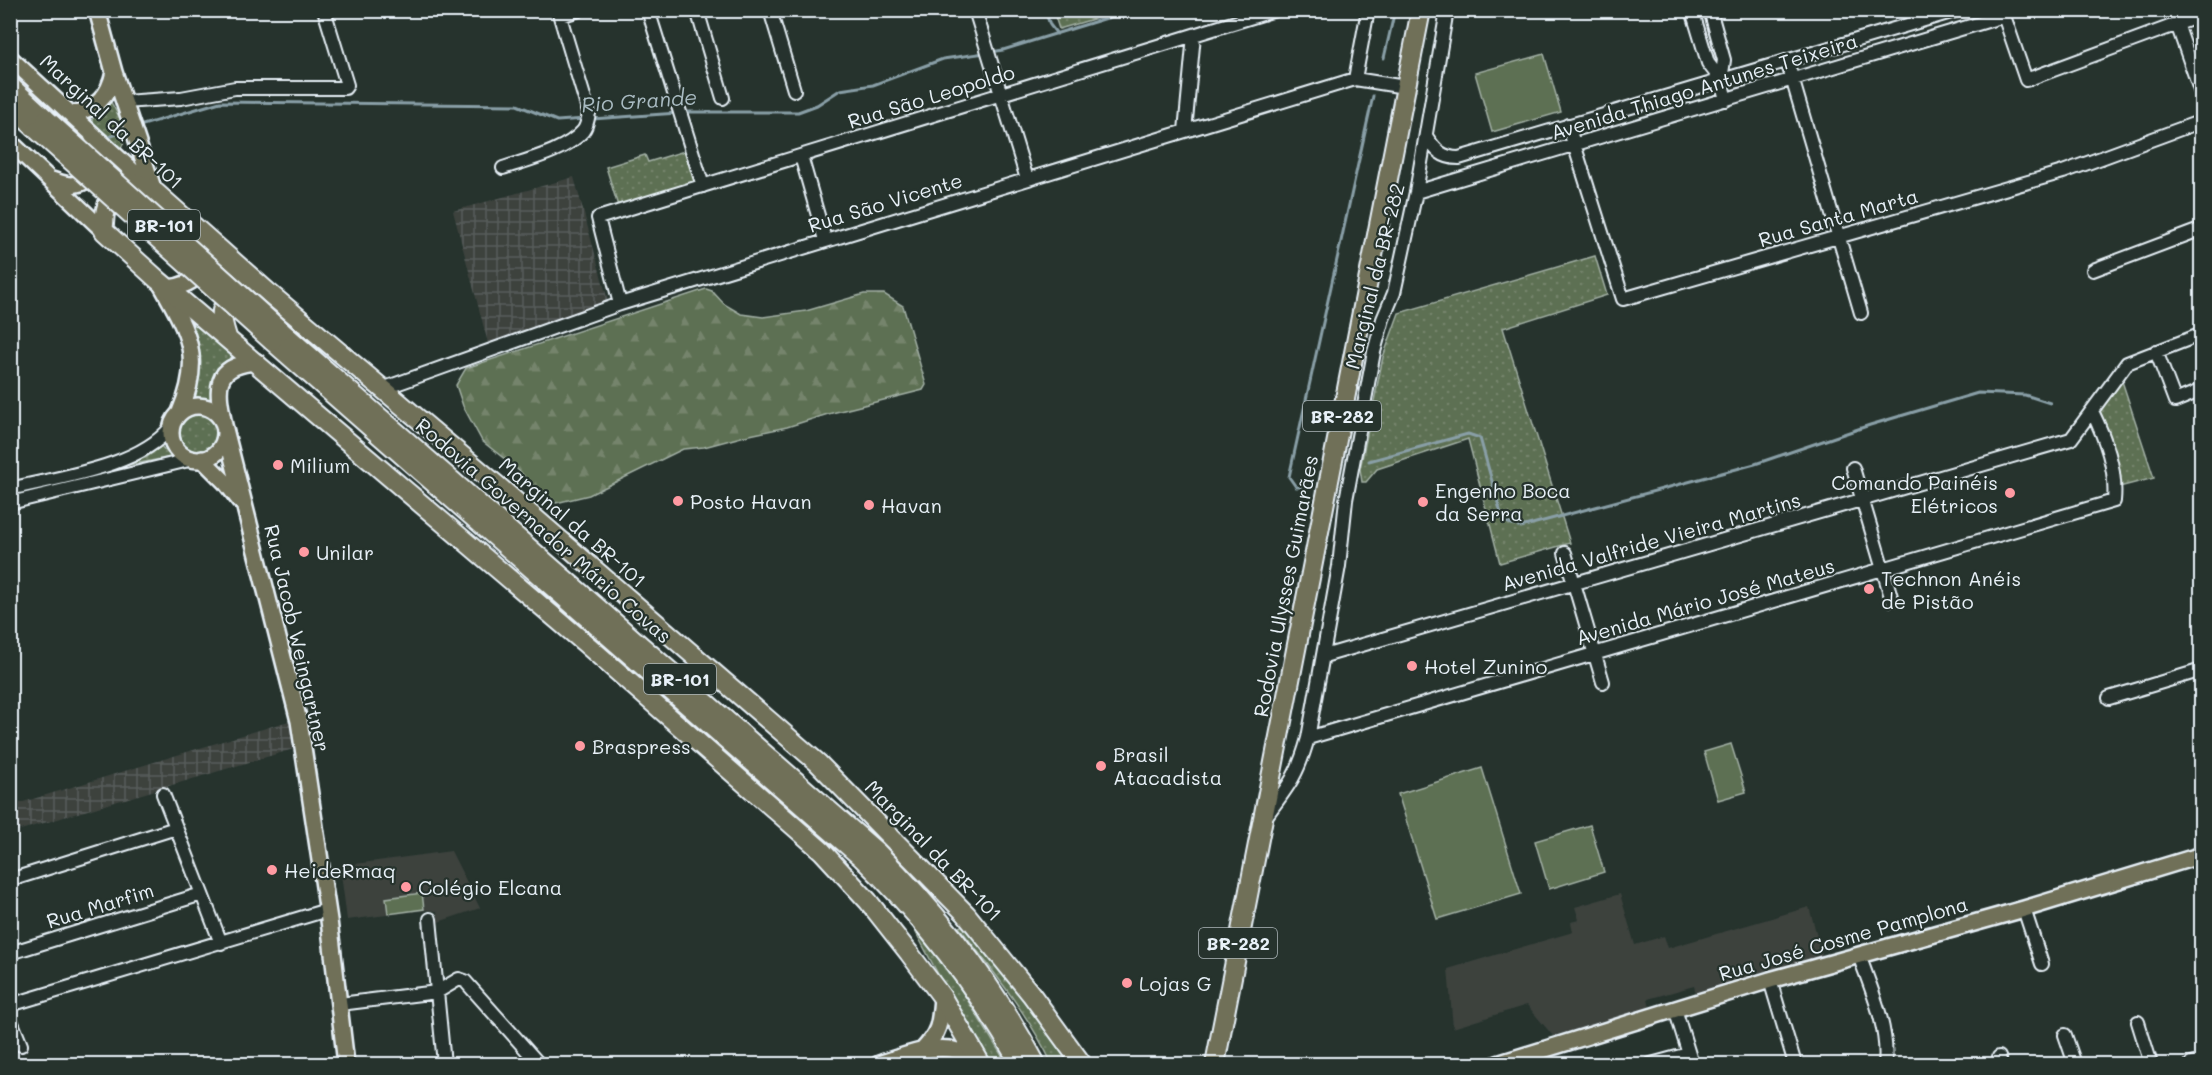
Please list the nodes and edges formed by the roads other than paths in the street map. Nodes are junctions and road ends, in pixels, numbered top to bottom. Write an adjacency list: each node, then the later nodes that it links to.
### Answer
1 (98, 10): 22 (main road)
2 (324, 10): 33 (street)
3 (579, 10): 15 (street)
4 (648, 10): 51 (street)
5 (697, 10): 31 (street)
6 (770, 10): 28 (street)
7 (975, 10): 29 (street)
8 (1275, 10): 19 (street, Rua São Leopoldo)
9 (1368, 10): 23 (street)
10 (1421, 10): 27 (highway, Rodovia Ulysses Guimarães / BR-282)
11 (1447, 10): 42 (street, Marginal da BR-282)
12 (1692, 10): 24 (street)
13 (1710, 10): 24 (street)
14 (1958, 10): 21 (street, Avenida Thiago Antunes Teixeira)
15 (559, 13): 47 (street)
16 (2003, 13): 18 (street); 25 (street, Avenida Thiago Antunes Teixeira)
17 (2202, 15): 18 (street)
18 (2177, 24): 30 (street)
19 (1194, 35): 29 (street, Rua São Leopoldo); 40 (street)
20 (10, 58): 35 (main road, Marginal da BR-101)
21 (1787, 61): 24 (street, Avenida Thiago Antunes Teixeira); 25 (street)
22 (114, 72): 33 (main road); 35 (main road)
23 (1355, 79): 27 (street, Rua São Vicente); 40 (street, Rua São Vicente)
24 (1722, 80): 32 (street); 38 (street, Avenida Thiago Antunes Teixeira)
25 (1792, 80): 32 (street, Avenida Thiago Antunes Teixeira); 56 (street)
26 (10, 86): 37 (highway, Rodovia Governador Mário Covas / BR-101)
27 (1405, 87): 96 (highway, Rodovia Ulysses Guimarães / BR-282)
28 (794, 90)
29 (1000, 95): 45 (street, Rua São Leopoldo); 48 (street)
30 (2202, 96)
31 (723, 98)
32 (1726, 100): 44 (street, Avenida Thiago Antunes Teixeira)
33 (124, 102): 41 (main road)
34 (10, 105): 37 (highway, Rodovia Governador Mário Covas / BR-101)
35 (72, 114): 39 (main road, Marginal da BR-101)
36 (2202, 121): 56 (street, Rua Santa Marta)
37 (42, 124): 65 (highway, Rodovia Governador Mário Covas / BR-101, bridge)
38 (1568, 125): 42 (street, Avenida Thiago Antunes Teixeira); 44 (street)
39 (88, 130): 46 (main road, Marginal da BR-101); 49 (main road)
40 (1185, 131): 48 (street, Rua São Vicente)
41 (134, 132): 46 (main road); 52 (main road)
42 (1426, 136): 53 (street, Marginal da BR-282)
43 (10, 142): 49 (main road)
44 (1574, 145): 53 (street, Avenida Thiago Antunes Teixeira); 56 (street, Rua Santa Marta)
45 (801, 156): 51 (street, Rua São Leopoldo); 58 (street)
46 (127, 165): 50 (main road); 52 (main road, Marginal da BR-101)
47 (503, 168)
48 (1027, 179): 58 (street, Rua São Vicente)
49 (49, 180): 55 (main road)
50 (123, 184): 52 (highway); 55 (highway)
51 (703, 186): 62 (street, Rua São Leopoldo)
52 (153, 190): 57 (highway, Marginal da BR-101)
53 (1416, 192): 88 (street, Marginal da BR-282)
54 (2202, 229): 59 (street)
55 (104, 231): 60 (highway)
56 (1839, 237): 63 (street)
57 (207, 238): 60 (main road); 61 (highway, Marginal da BR-101)
58 (825, 240): 62 (street, Rua São Vicente)
59 (2093, 270)
60 (163, 284): 66 (highway); 72 (main road)
61 (269, 293): 66 (highway); 69 (highway, Marginal da BR-101)
62 (620, 304): 69 (street, Rua São Vicente)
63 (1861, 313)
64 (2202, 334): 67 (street)
65 (276, 336): 79 (highway, Rodovia Governador Mário Covas / BR-101); 105 (highway, Rodovia Governador Mário Covas / BR-101)
66 (227, 337): 68 (highway)
67 (2156, 351): 70 (street); 71 (street, Avenida Valfride Vieira Martins)
68 (257, 362): 73 (main road, Rua Jacob Weingartner); 95 (highway)
69 (382, 389): 85 (highway, Marginal da BR-101)
70 (2202, 390)
71 (2092, 411): 78 (street, Avenida Valfride Vieira Martins); 83 (street, Avenida Mário José Mateus)
72 (180, 412): 73 (main road); 74 (main road)
73 (224, 425): 75 (main road); 81 (main road, Rua Jacob Weingartner)
74 (171, 427): 75 (main road); 77 (street)
75 (197, 459): 80 (street); 81 (main road, Rua Jacob Weingartner)
76 (1853, 468): 78 (street)
77 (10, 489)
78 (1862, 500): 83 (street); 84 (street, Avenida Valfride Vieira Martins)
79 (476, 501): 85 (highway); 98 (highway, Rodovia Governador Mário Covas / BR-101)
80 (10, 503)
81 (245, 508): 103 (main road, Rua Jacob Weingartner)
82 (1565, 553): 84 (street)
83 (1883, 569): 86 (street); 87 (street, Avenida Mário José Mateus)
84 (1574, 584): 87 (street); 88 (street, Avenida Valfride Vieira Martins)
85 (621, 593): 92 (highway, Marginal da BR-101)
86 (1892, 600)
87 (1595, 654): 90 (street); 93 (street, Avenida Mário José Mateus)
88 (1324, 656): 93 (street, Marginal da BR-282)
89 (2202, 670): 91 (street)
90 (1603, 682)
91 (2109, 698)
92 (773, 725): 98 (highway); 121 (highway, Marginal da BR-101)
93 (1308, 738): 96 (street, Marginal da BR-282)
94 (163, 794): 97 (street)
95 (769, 804): 105 (highway); 112 (highway)
96 (1262, 822): 132 (highway, Rodovia Ulysses Guimarães / BR-282)
97 (176, 828): 100 (street); 101 (street)
98 (878, 853): 130 (highway, Rodovia Governador Mário Covas / BR-101)
99 (2202, 855): 102 (main road, Rua José Cosme Pamplona)
100 (10, 880)
101 (202, 894): 106 (street); 107 (street, Rua Marfim)
102 (2024, 909): 108 (main road, Rua José Cosme Pamplona); 109 (street)
103 (327, 910): 106 (street); 113 (main road, Rua Jacob Weingartner)
104 (430, 919): 111 (street)
105 (937, 940): 129 (highway, Rodovia Governador Mário Covas / BR-101)
106 (221, 944): 114 (street)
107 (10, 953)
108 (1859, 955): 110 (main road, Rua José Cosme Pamplona); 136 (street)
109 (2042, 964)
110 (1770, 980): 115 (main road, Rua José Cosme Pamplona); 135 (street)
111 (437, 992): 113 (street); 126 (street); 127 (street)
112 (942, 998): 120 (main road); 124 (highway)
113 (340, 1004): 125 (main road, Rua Jacob Weingartner)
114 (10, 1005)
115 (1675, 1009): 122 (street); 133 (main road, Rua José Cosme Pamplona)
116 (10, 1018): 119 (street)
117 (2138, 1022): 138 (street)
118 (2066, 1035): 137 (street)
119 (21, 1045)
120 (922, 1051): 124 (main road); 128 (main road)
121 (1078, 1058): 131 (highway, Marginal da BR-101)
122 (1690, 1059): 134 (street)
123 (2202, 1061): 139 (street)
124 (980, 1062)
125 (346, 1065)
126 (444, 1065)
127 (539, 1065)
128 (879, 1065)
129 (1020, 1065)
130 (1036, 1065)
131 (1089, 1065)
132 (1215, 1065)
133 (1497, 1065)
134 (1651, 1065)
135 (1795, 1065)
136 (1885, 1065)
137 (2075, 1065)
138 (2151, 1065)
139 (2191, 1065)

